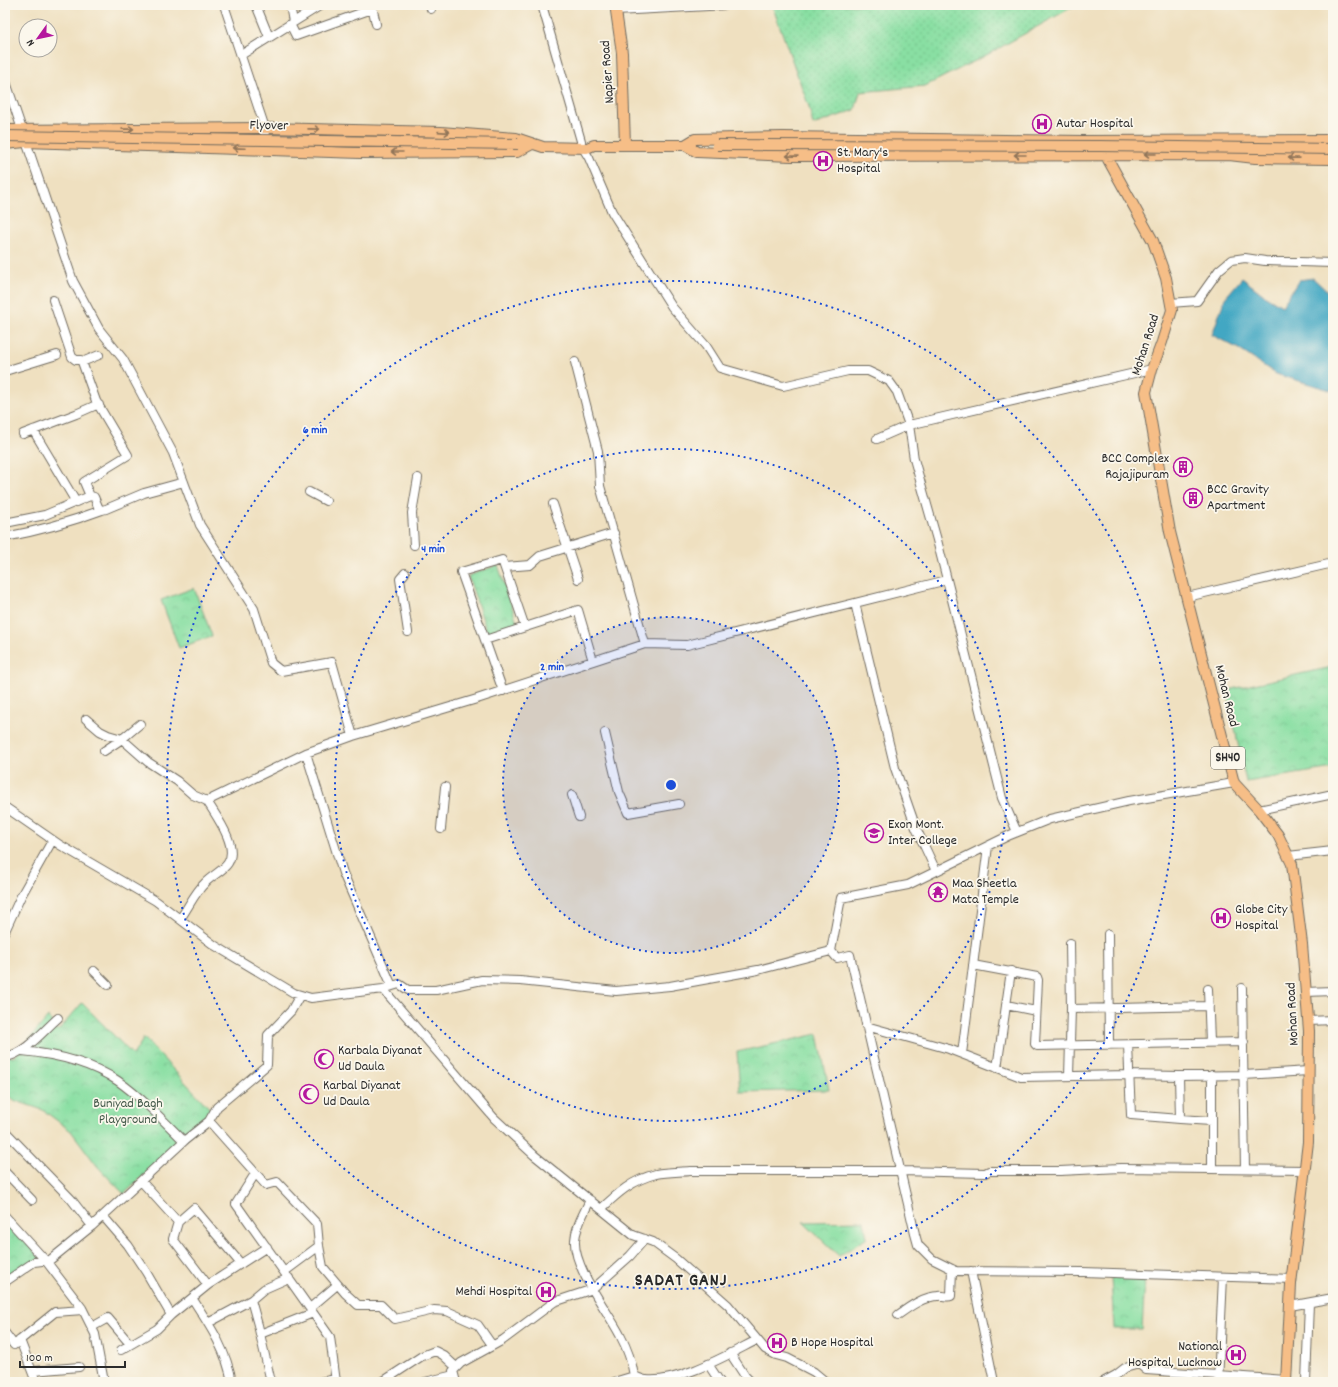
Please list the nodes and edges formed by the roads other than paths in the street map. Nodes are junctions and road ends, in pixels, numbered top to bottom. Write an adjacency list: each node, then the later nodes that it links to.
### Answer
1 (224, 5): 12 (street)
2 (256, 5): 11 (street)
3 (290, 5): 9 (street)
4 (321, 5): 9 (street)
5 (542, 5): 24 (street)
6 (727, 5): 8 (street)
7 (372, 7): 9 (street); 10 (street)
8 (616, 7): 21 (main road, Napier Road)
9 (291, 23): 11 (street)
10 (376, 24)
11 (269, 37): 12 (street)
12 (241, 55): 14 (street)
13 (5, 79): 16 (street)
14 (265, 128): 16 (main road, one-way to 14); 23 (main road, one-way to 23); 26 (street)
15 (5, 130): 16 (main road)
16 (22, 130): 20 (street)
17 (5, 136): 23 (main road, Flyover, bridge)
18 (1333, 140): 19 (main road)
19 (1101, 141): 25 (main road); 28 (main road, Mohan Road / SH40)
20 (25, 142): 22 (main road); 26 (main road, one-way to 20); 45 (street)
21 (625, 142): 24 (main road); 25 (main road)
22 (5, 144)
23 (535, 144): 24 (main road); 26 (main road, one-way to 26)
24 (582, 145): 40 (street)
25 (685, 145): 27 (main road, bridge); 28 (main road, one-way to 25)
26 (263, 149)
27 (1333, 149)
28 (1104, 154): 29 (main road, one-way to 28); 32 (main road, Mohan Road / SH40)
29 (1333, 159)
30 (1333, 263): 32 (street)
31 (52, 300): 35 (street)
32 (1170, 304): 37 (main road, Mohan Road / SH40)
33 (57, 355): 38 (street)
34 (99, 355): 35 (street)
35 (82, 362): 39 (street)
36 (575, 362): 53 (street)
37 (1152, 369): 40 (street); 62 (main road, Mohan Road / SH40)
38 (5, 371)
39 (99, 405): 41 (street); 47 (street)
40 (908, 425): 43 (street); 61 (street)
41 (33, 430): 42 (street); 49 (street)
42 (23, 434)
43 (877, 439)
44 (418, 478): 55 (street)
45 (184, 482): 51 (street); 73 (street)
46 (309, 492): 48 (street)
47 (90, 496): 49 (street); 51 (street)
48 (326, 501)
49 (76, 502): 52 (street)
50 (553, 504): 56 (street)
51 (102, 510): 54 (street)
52 (5, 523)
53 (614, 533): 56 (street); 67 (street)
54 (5, 537)
55 (414, 544)
56 (567, 547): 58 (street); 60 (street)
57 (1333, 563): 62 (street)
58 (505, 567): 64 (street); 66 (street)
59 (405, 573): 65 (street)
60 (578, 579)
61 (947, 580): 63 (street); 87 (street)
62 (1187, 597): 77 (main road, Mohan Road / SH40)
63 (855, 604): 67 (street); 92 (street)
64 (524, 627): 66 (street); 68 (street)
65 (408, 632)
66 (485, 640): 69 (street)
67 (645, 644): 68 (street)
68 (593, 661): 69 (street)
69 (503, 691): 73 (street)
70 (86, 719): 74 (street)
71 (140, 724): 74 (street)
72 (606, 733): 82 (street)
73 (353, 736): 76 (street)
74 (122, 739): 75 (street); 81 (street)
75 (104, 750)
76 (306, 753): 81 (street); 102 (street)
77 (1234, 783): 84 (main road, Mohan Road / SH40); 87 (street)
78 (445, 787): 86 (street)
79 (1333, 794): 84 (street)
80 (572, 795): 85 (street)
81 (207, 801): 93 (street)
82 (679, 804)
83 (5, 807): 88 (street)
84 (1258, 810): 91 (main road, Mohan Road / SH40)
85 (579, 817)
86 (441, 830)
87 (1017, 832): 89 (street)
88 (52, 840): 93 (street); 94 (street)
89 (988, 846): 92 (street); 98 (street)
90 (1333, 851): 91 (street)
91 (1288, 856): 107 (main road, Mohan Road / SH40)
92 (936, 871): 97 (street)
93 (180, 919): 108 (street)
94 (5, 931)
95 (1108, 934): 111 (street)
96 (1070, 943): 112 (street)
97 (831, 951): 102 (street); 117 (street)
98 (973, 965): 100 (street); 124 (street)
99 (94, 971): 101 (street)
100 (1011, 971): 109 (street); 113 (street)
101 (108, 985)
102 (392, 986): 104 (street)
103 (1242, 988): 119 (street)
104 (383, 989): 108 (street); 146 (street)
105 (1208, 989): 110 (street)
106 (1333, 991): 107 (street)
107 (1306, 992): 116 (main road, Mohan Road / SH40)
108 (300, 995): 134 (street)
109 (1006, 1005): 113 (street); 126 (street)
110 (1209, 1006): 111 (street); 118 (street)
111 (1109, 1008): 112 (street); 121 (street)
112 (1071, 1010): 120 (street)
113 (1036, 1011): 120 (street)
114 (58, 1018): 123 (street)
115 (1333, 1020): 116 (street)
116 (1308, 1021): 127 (main road, Mohan Road / SH40)
117 (866, 1026): 124 (street); 141 (street)
118 (1210, 1042): 119 (street); 122 (street)
119 (1244, 1042): 130 (street)
120 (1070, 1045): 121 (street); 131 (street)
121 (1109, 1045): 122 (street)
122 (1128, 1045): 128 (street)
123 (22, 1051): 125 (street); 137 (street)
124 (962, 1054): 126 (street)
125 (5, 1057)
126 (997, 1068): 131 (street)
127 (1308, 1072): 130 (street); 140 (main road, Mohan Road / SH40)
128 (1129, 1075): 131 (street); 132 (street); 133 (street)
129 (1212, 1075): 130 (street); 132 (street); 135 (street)
130 (1244, 1075): 139 (street)
131 (1069, 1076)
132 (1179, 1076): 133 (street)
133 (1180, 1120): 135 (street)
134 (210, 1121): 137 (street); 143 (street)
135 (1211, 1121): 138 (street)
136 (5, 1130): 151 (street)
137 (184, 1141): 144 (street)
138 (1212, 1169): 139 (street); 141 (street)
139 (1245, 1169): 140 (street)
140 (1305, 1170): 161 (main road, Mohan Road / SH40)
141 (900, 1171): 147 (street); 157 (street)
142 (5, 1172): 145 (street)
143 (255, 1174): 153 (street); 154 (street)
144 (141, 1181): 149 (street); 150 (street)
145 (32, 1200)
146 (590, 1200): 147 (street); 165 (street)
147 (601, 1209): 152 (street)
148 (5, 1216): 155 (street)
149 (103, 1216): 151 (street); 173 (street)
150 (178, 1222): 156 (street); 163 (street)
151 (92, 1226): 155 (street)
152 (645, 1239): 165 (street); 180 (street)
153 (319, 1246): 159 (street); 164 (street)
154 (267, 1248): 156 (street); 159 (street)
155 (46, 1261): 162 (street); 171 (street)
156 (241, 1264): 163 (street)
157 (952, 1269): 158 (street); 174 (street)
158 (971, 1271): 160 (street); 206 (street)
159 (286, 1275): 168 (street); 172 (street)
160 (1223, 1277): 161 (street); 190 (street)
161 (1292, 1279): 170 (main road, Mohan Road / SH40)
162 (5, 1282)
163 (208, 1285): 166 (street)
164 (338, 1285): 172 (street); 182 (street)
165 (593, 1289): 182 (street); 189 (street)
166 (192, 1298): 173 (street); 175 (street)
167 (1333, 1298): 169 (street)
168 (251, 1300): 175 (street); 178 (street)
169 (1309, 1302): 170 (street); 208 (street)
170 (1290, 1306): 194 (main road, Mohan Road / SH40)
171 (83, 1310): 176 (street); 179 (street)
172 (311, 1310): 178 (street); 193 (street)
173 (171, 1315): 181 (street)
174 (898, 1316)
175 (208, 1323): 197 (street)
176 (92, 1327): 181 (street); 196 (street)
177 (5, 1333): 179 (street)
178 (260, 1334): 198 (street)
179 (20, 1340): 187 (street)
180 (757, 1340): 184 (street); 205 (street)
181 (130, 1344): 183 (street)
182 (492, 1345): 188 (street)
183 (121, 1350)
184 (730, 1353): 185 (street); 204 (street)
185 (708, 1364): 191 (street); 203 (street)
186 (79, 1367): 187 (street)
187 (32, 1371): 195 (street)
188 (456, 1374): 200 (street); 201 (street)
189 (634, 1376): 191 (street); 202 (street)
190 (1218, 1378): 192 (street); 207 (street)
191 (672, 1380)
192 (1264, 1380): 194 (street)
193 (336, 1381): 199 (street)
194 (1286, 1381)
195 (36, 1382)
196 (104, 1382)
197 (232, 1382)
198 (271, 1382)
199 (320, 1382)
200 (382, 1382)
201 (424, 1382)
202 (614, 1382)
203 (720, 1382)
204 (751, 1382)
205 (826, 1382)
206 (994, 1382)
207 (1103, 1382)
208 (1306, 1382)

